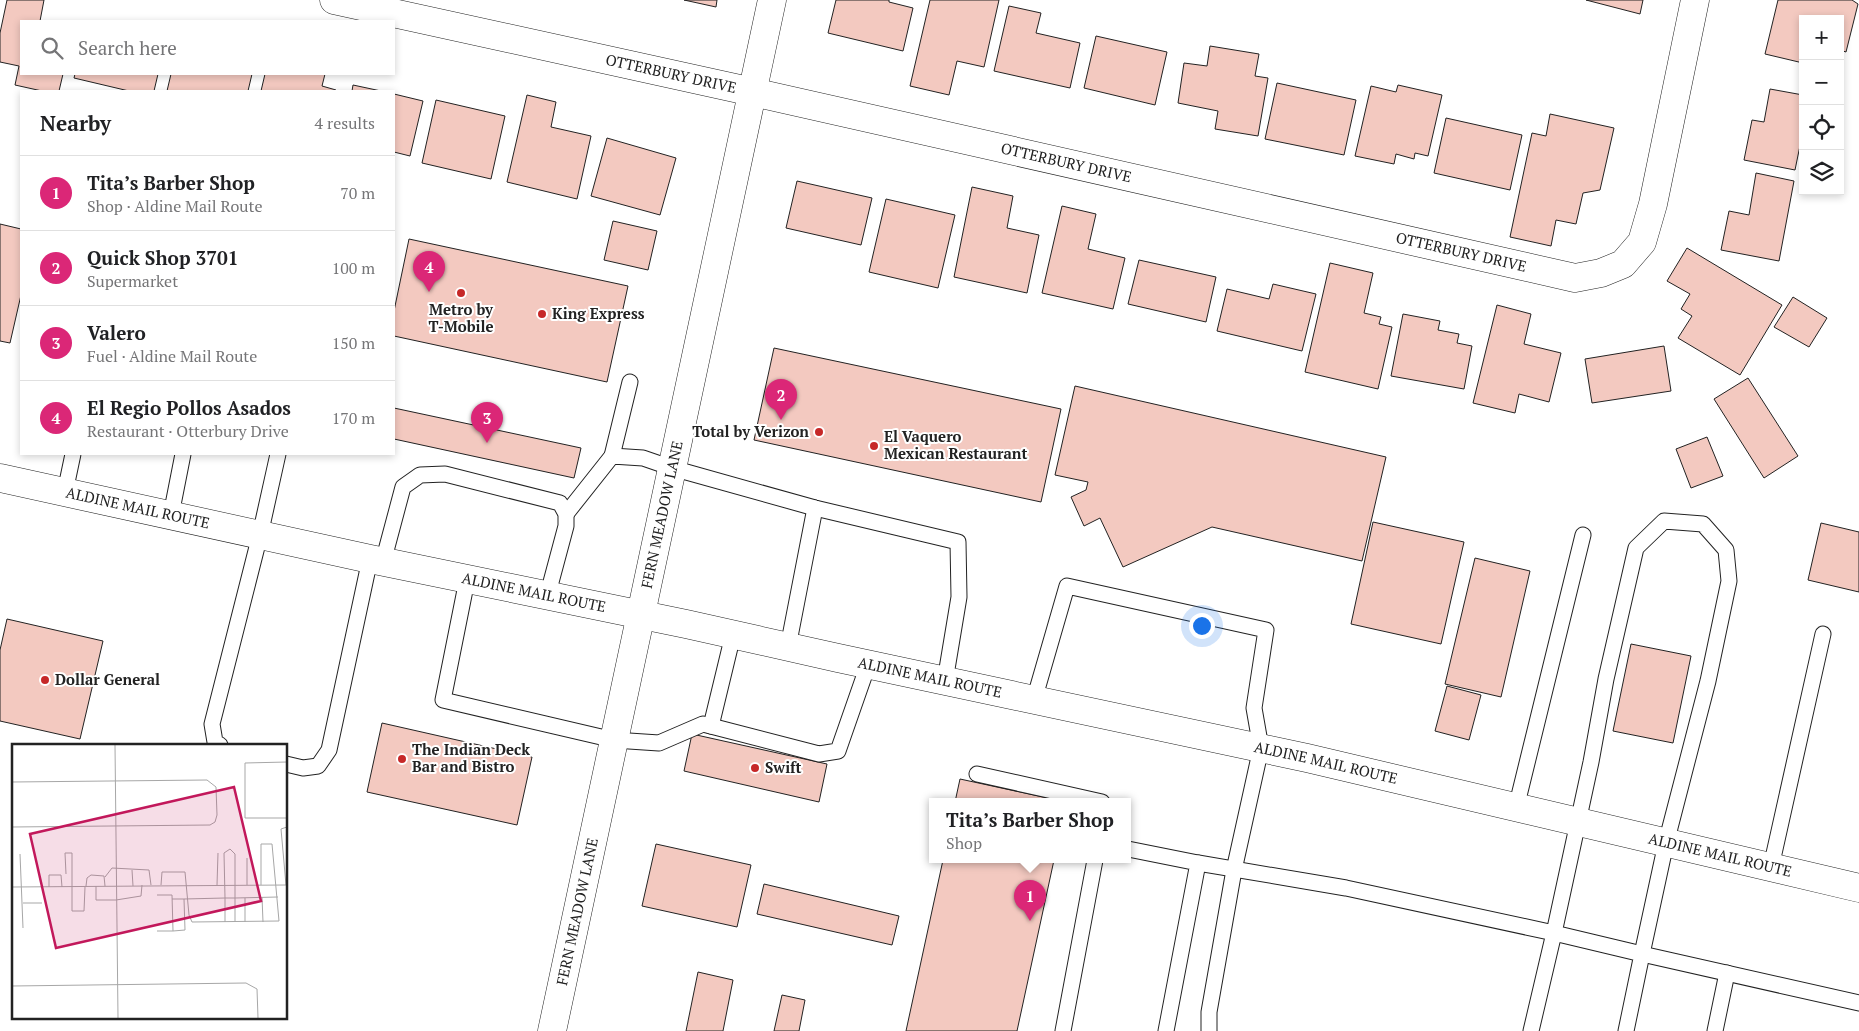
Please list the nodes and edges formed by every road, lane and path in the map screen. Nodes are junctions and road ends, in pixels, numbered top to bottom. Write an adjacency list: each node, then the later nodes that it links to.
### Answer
1 (334, 0): 4 (street, OTTERBURY DRIVE)
2 (772, 0): 4 (street, FERN MEADOW LANE)
3 (1695, 0): 4 (street, OTTERBURY DRIVE)
4 (753, 92): 10 (street, FERN MEADOW LANE)
5 (630, 382): 9 (lane)
6 (73, 455): 12 (lane)
7 (183, 455): 15 (lane)
8 (278, 455): 17 (lane)
9 (612, 456): 10 (lane); 14 (lane)
10 (672, 468): 13 (lane); 21 (street, FERN MEADOW LANE)
11 (0, 478): 12 (street, ALDINE MAIL ROUTE)
12 (65, 492): 15 (street, ALDINE MAIL ROUTE)
13 (815, 508): 24 (lane); 26 (lane)
14 (566, 514): 18 (lane); 20 (lane)
15 (171, 515): 17 (street, ALDINE MAIL ROUTE)
16 (1583, 534): 35 (lane)
17 (260, 535): 18 (street, ALDINE MAIL ROUTE); 30 (lane)
18 (377, 560): 19 (street, ALDINE MAIL ROUTE); 32 (lane)
19 (467, 580): 20 (street, ALDINE MAIL ROUTE); 29 (lane)
20 (547, 597): 21 (street, ALDINE MAIL ROUTE)
21 (641, 616): 23 (street, ALDINE MAIL ROUTE); 29 (street, FERN MEADOW LANE)
22 (1823, 634): 41 (lane)
23 (733, 635): 24 (street, ALDINE MAIL ROUTE); 28 (lane)
24 (788, 647): 25 (street, ALDINE MAIL ROUTE)
25 (868, 665): 26 (street, ALDINE MAIL ROUTE); 28 (lane)
26 (945, 681): 27 (street, ALDINE MAIL ROUTE)
27 (1034, 700): 31 (street, ALDINE MAIL ROUTE); 31 (lane)
28 (711, 726): 29 (lane)
29 (614, 740): 48 (street, FERN MEADOW LANE)
30 (218, 744)
31 (1261, 748): 35 (street, ALDINE MAIL ROUTE); 42 (lane)
32 (288, 764)
33 (977, 774): 34 (lane)
34 (1084, 798)
35 (1516, 808): 36 (street, ALDINE MAIL ROUTE)
36 (1578, 822): 37 (street, ALDINE MAIL ROUTE); 37 (lane); 44 (lane)
37 (1666, 843): 41 (street, ALDINE MAIL ROUTE); 45 (lane)
38 (1131, 850): 40 (lane)
39 (1094, 863): 49 (lane)
40 (1198, 863): 42 (lane); 50 (lane)
41 (1771, 867): 43 (street, ALDINE MAIL ROUTE)
42 (1234, 870): 44 (lane); 51 (lane)
43 (1859, 888)
44 (1554, 933): 45 (lane); 52 (lane)
45 (1642, 954): 46 (lane); 53 (lane)
46 (1727, 973): 47 (lane); 54 (lane)
47 (1859, 1003)
48 (552, 1031)
49 (1063, 1031)
50 (1166, 1031)
51 (1209, 1031)
52 (1532, 1031)
53 (1626, 1031)
54 (1715, 1031)

